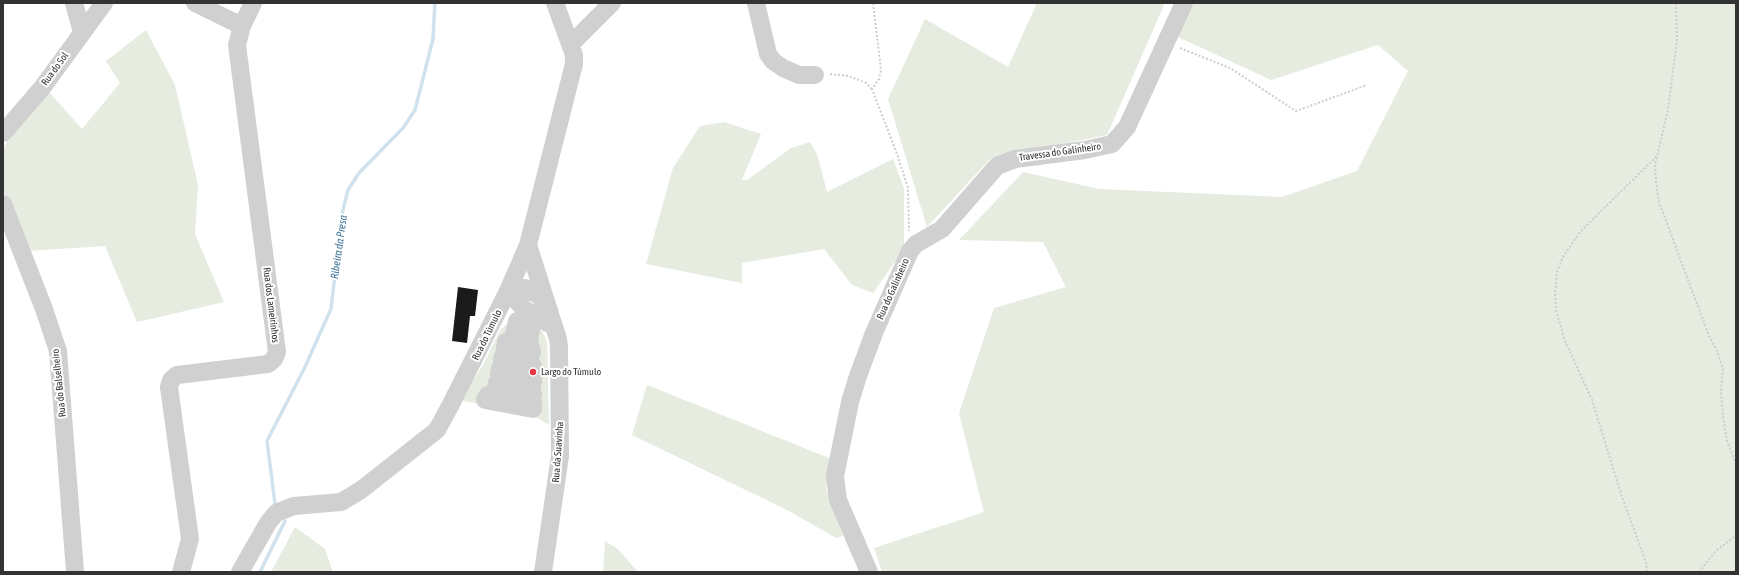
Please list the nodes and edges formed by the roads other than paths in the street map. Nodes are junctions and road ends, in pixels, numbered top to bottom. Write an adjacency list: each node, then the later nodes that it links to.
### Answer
1 (74, 3): 10 (street)
2 (104, 3): 10 (street, Rua do Sol)
3 (195, 3): 9 (street)
4 (253, 3): 9 (street)
5 (555, 3): 11 (street, Rua do Túmulo)
6 (612, 3): 11 (street)
7 (756, 3): 12 (street)
8 (1184, 3): 16 (street, Travessa do Galinheiro)
9 (242, 26): 23 (street, Rua dos Lameirinhos)
10 (82, 32): 13 (street, Rua do Sol)
11 (571, 44): 15 (street, Rua do Túmulo)
12 (815, 75)
13 (3, 133)
14 (3, 204): 22 (street, Rua do Balselheiro)
15 (528, 244): 17 (street, Rua do Túmulo); 18 (street, Rua da Suavinha)
16 (910, 251): 26 (street, Rua do Galinheiro)
17 (508, 291): 18 (street); 19 (street, Rua do Túmulo); 20 (street)
18 (546, 302): 21 (street, Rua da Suavinha)
19 (495, 317): 20 (street); 24 (street, Rua do Túmulo)
20 (529, 317): 20 (street); 21 (street)
21 (556, 332): 25 (street, Rua da Suavinha)
22 (75, 572)
23 (181, 572)
24 (240, 572)
25 (543, 572)
26 (869, 572)

